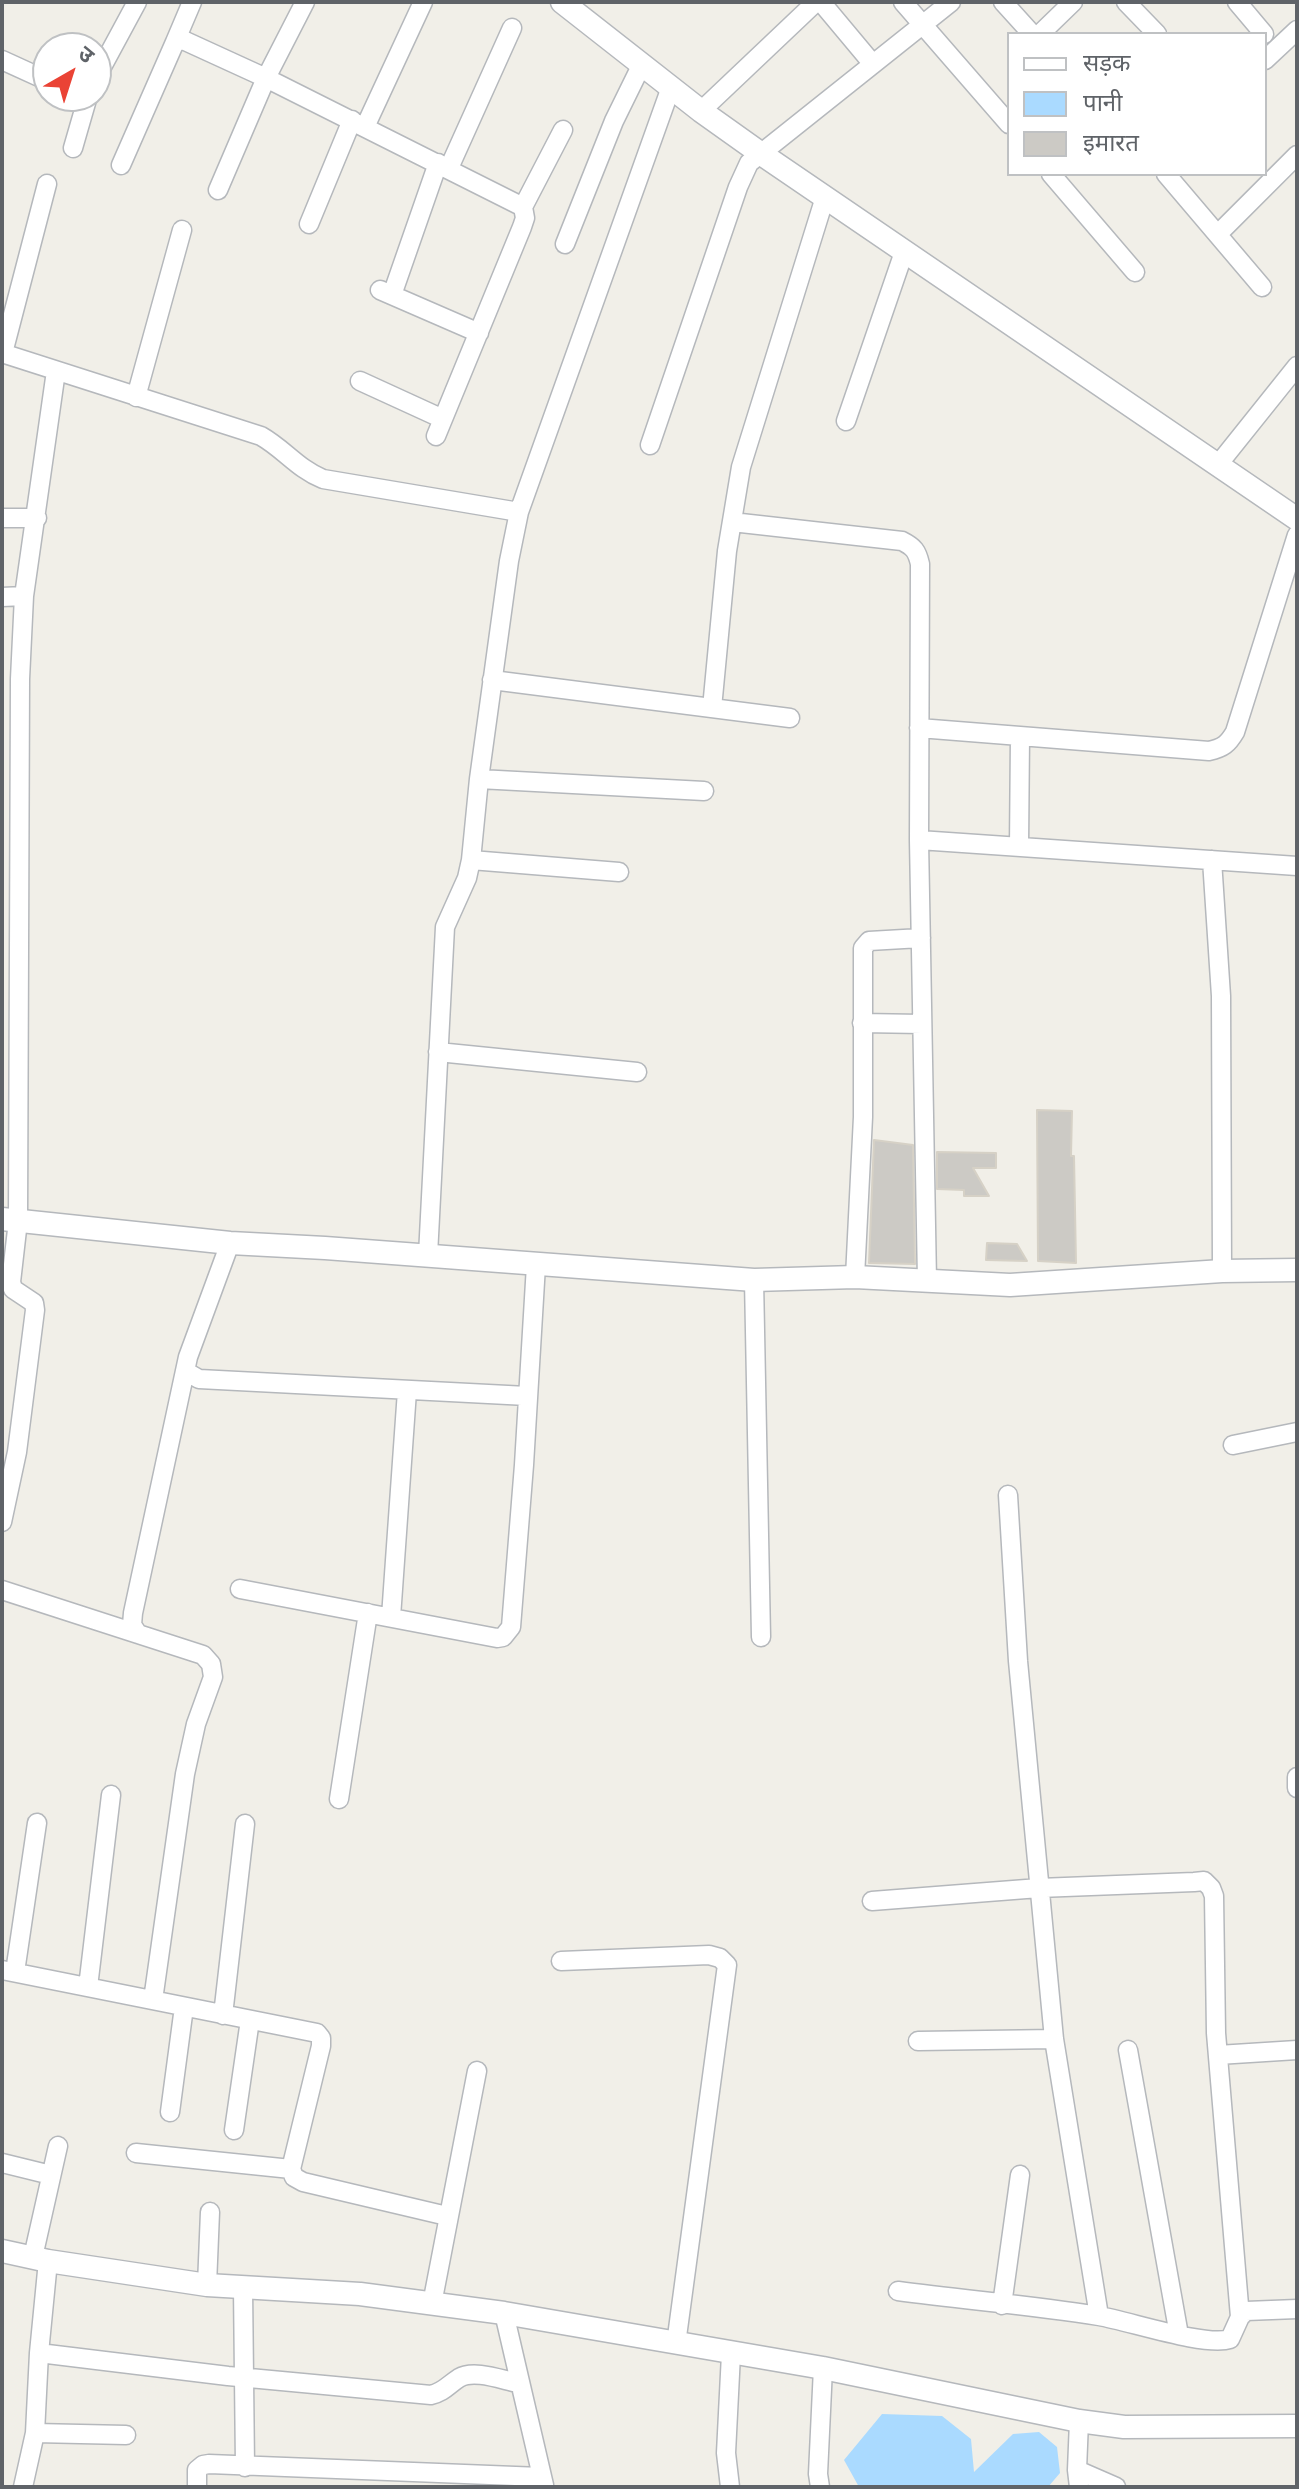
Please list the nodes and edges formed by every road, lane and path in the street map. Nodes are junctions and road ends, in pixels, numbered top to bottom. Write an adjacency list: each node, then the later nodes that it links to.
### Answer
1 (137, 2): 22 (street)
2 (192, 2): 20 (street)
3 (305, 2): 27 (street)
4 (423, 2): 32 (street)
5 (818, 2): 24 (street); 29 (street)
6 (903, 2): 13 (street)
7 (951, 2): 13 (street)
8 (1003, 2): 16 (street)
9 (1073, 2): 17 (street)
10 (1126, 2): 18 (street)
11 (1237, 2): 19 (street)
12 (564, 3): 25 (street)
13 (921, 25): 24 (street); 31 (street)
14 (512, 28): 38 (street)
15 (1297, 30): 21 (street)
16 (1030, 32)
17 (1042, 32)
18 (1155, 32)
19 (1258, 32)
20 (175, 42): 27 (street); 37 (street)
21 (1267, 45)
22 (112, 48)
23 (2, 60): 26 (street)
24 (872, 63): 35 (street)
25 (642, 64): 28 (street); 48 (street)
26 (32, 74)
27 (266, 78): 32 (street); 42 (street)
28 (671, 87): 29 (street); 61 (street)
29 (701, 111): 35 (street)
30 (82, 112): 34 (street)
31 (1007, 122)
32 (358, 124): 38 (street); 45 (street)
33 (563, 130): 44 (street)
34 (73, 148)
35 (760, 153): 43 (street); 59 (street)
36 (1297, 155): 47 (street)
37 (121, 165)
38 (443, 166): 44 (street); 52 (street)
39 (1053, 176): 50 (street)
40 (1168, 176): 47 (street)
41 (47, 184): 53 (street)
42 (218, 190)
43 (825, 197): 49 (street); 65 (street)
44 (523, 207): 52 (street)
45 (309, 224)
46 (182, 230): 57 (street)
47 (1218, 234): 51 (street)
48 (565, 244)
49 (904, 252): 58 (street); 60 (street)
50 (1135, 272)
51 (1262, 287)
52 (479, 333): 56 (street)
53 (2, 353): 55 (street)
54 (1297, 366): 60 (street)
55 (56, 371): 57 (street); 63 (street)
56 (360, 381)
57 (136, 397): 61 (street)
58 (846, 421)
59 (650, 445)
60 (1217, 466): 64 (street)
61 (519, 512): 70 (street)
62 (2, 518): 63 (street)
63 (37, 518): 67 (street)
64 (1297, 519)
65 (732, 522): 71 (street); 73 (street)
66 (1297, 535): 74 (street)
67 (24, 596): 68 (street); 69 (street)
68 (2, 597)
69 (11, 679): 88 (street)
70 (492, 680): 71 (street); 75 (street)
71 (712, 708): 72 (street)
72 (790, 718)
73 (919, 728): 74 (street); 77 (street)
74 (1020, 736): 78 (street)
75 (479, 779): 76 (street); 79 (street)
76 (704, 791)
77 (919, 840): 78 (street); 83 (street)
78 (1019, 847): 80 (street)
79 (471, 860): 82 (street); 86 (street)
80 (1212, 860): 81 (street); 93 (street)
81 (1297, 866)
82 (619, 872)
83 (921, 938): 84 (street); 85 (street)
84 (862, 1023): 85 (street); 94 (street)
85 (922, 1024): 96 (street)
86 (438, 1052): 87 (street); 90 (street)
87 (637, 1072)
88 (10, 1220): 89 (street); 103 (street)
89 (230, 1243): 90 (street); 97 (street)
90 (428, 1255): 91 (street)
91 (536, 1265): 95 (street); 99 (street)
92 (1297, 1270): 93 (street)
93 (1222, 1271): 96 (street)
94 (855, 1277): 95 (street); 96 (street)
95 (754, 1280): 109 (street)
96 (927, 1281)
97 (185, 1371): 98 (street); 108 (street)
98 (407, 1391): 99 (street); 107 (street)
99 (527, 1396): 107 (street)
100 (1297, 1432): 101 (street)
101 (1233, 1445)
102 (1008, 1495): 116 (street)
103 (2, 1522)
104 (240, 1589): 106 (street)
105 (2, 1590): 108 (street)
106 (368, 1613): 107 (street); 113 (street)
107 (391, 1617)
108 (138, 1634): 121 (street)
109 (761, 1637)
110 (1297, 1777): 111 (street)
111 (1297, 1788)
112 (111, 1795): 120 (street)
113 (339, 1799)
114 (37, 1823): 119 (street)
115 (245, 1824): 123 (street)
116 (1039, 1888): 117 (street); 125 (street); 129 (street)
117 (872, 1901)
118 (561, 1961): 153 (street)
119 (8, 1971): 120 (street)
120 (88, 1987): 121 (street)
121 (153, 2000): 122 (street)
122 (184, 2007): 123 (street); 131 (street)
123 (223, 2015): 124 (street)
124 (250, 2020): 132 (street); 136 (street)
125 (1054, 2039): 126 (street); 150 (street)
126 (918, 2041)
127 (1128, 2050): 152 (street)
128 (1297, 2050): 129 (street)
129 (1218, 2055): 151 (street)
130 (477, 2071): 140 (street)
131 (170, 2112)
132 (234, 2130)
133 (58, 2146): 137 (street)
134 (136, 2153): 136 (street)
135 (2, 2163): 137 (street)
136 (291, 2169): 140 (street)
137 (51, 2175): 142 (street)
138 (1020, 2175): 147 (street)
139 (210, 2212): 143 (street)
140 (447, 2216): 146 (street)
141 (2, 2251): 142 (street)
142 (40, 2259): 143 (street); 154 (street)
143 (207, 2285): 144 (street)
144 (243, 2288): 146 (street); 157 (street)
145 (898, 2291): 147 (street)
146 (432, 2304): 149 (street)
147 (1002, 2305): 150 (street)
148 (1297, 2309): 151 (street)
149 (504, 2313): 153 (street); 158 (street)
150 (1099, 2316): 152 (street)
151 (1240, 2317): 152 (street)
152 (1179, 2335)
153 (676, 2344): 155 (street)
154 (39, 2353): 157 (street); 161 (street)
155 (731, 2354): 156 (street); 168 (street)
156 (823, 2368): 159 (street); 169 (street)
157 (245, 2377): 158 (street); 163 (street)
158 (518, 2383): 165 (street)
159 (1079, 2421): 160 (street); 164 (street)
160 (1297, 2426)
161 (35, 2433): 162 (street); 166 (street)
162 (126, 2435)
163 (245, 2467): 165 (street); 167 (street)
164 (1078, 2478): 170 (street)
165 (543, 2482)
166 (23, 2487)
167 (197, 2487)
168 (730, 2487)
169 (820, 2487)
170 (1116, 2487)

